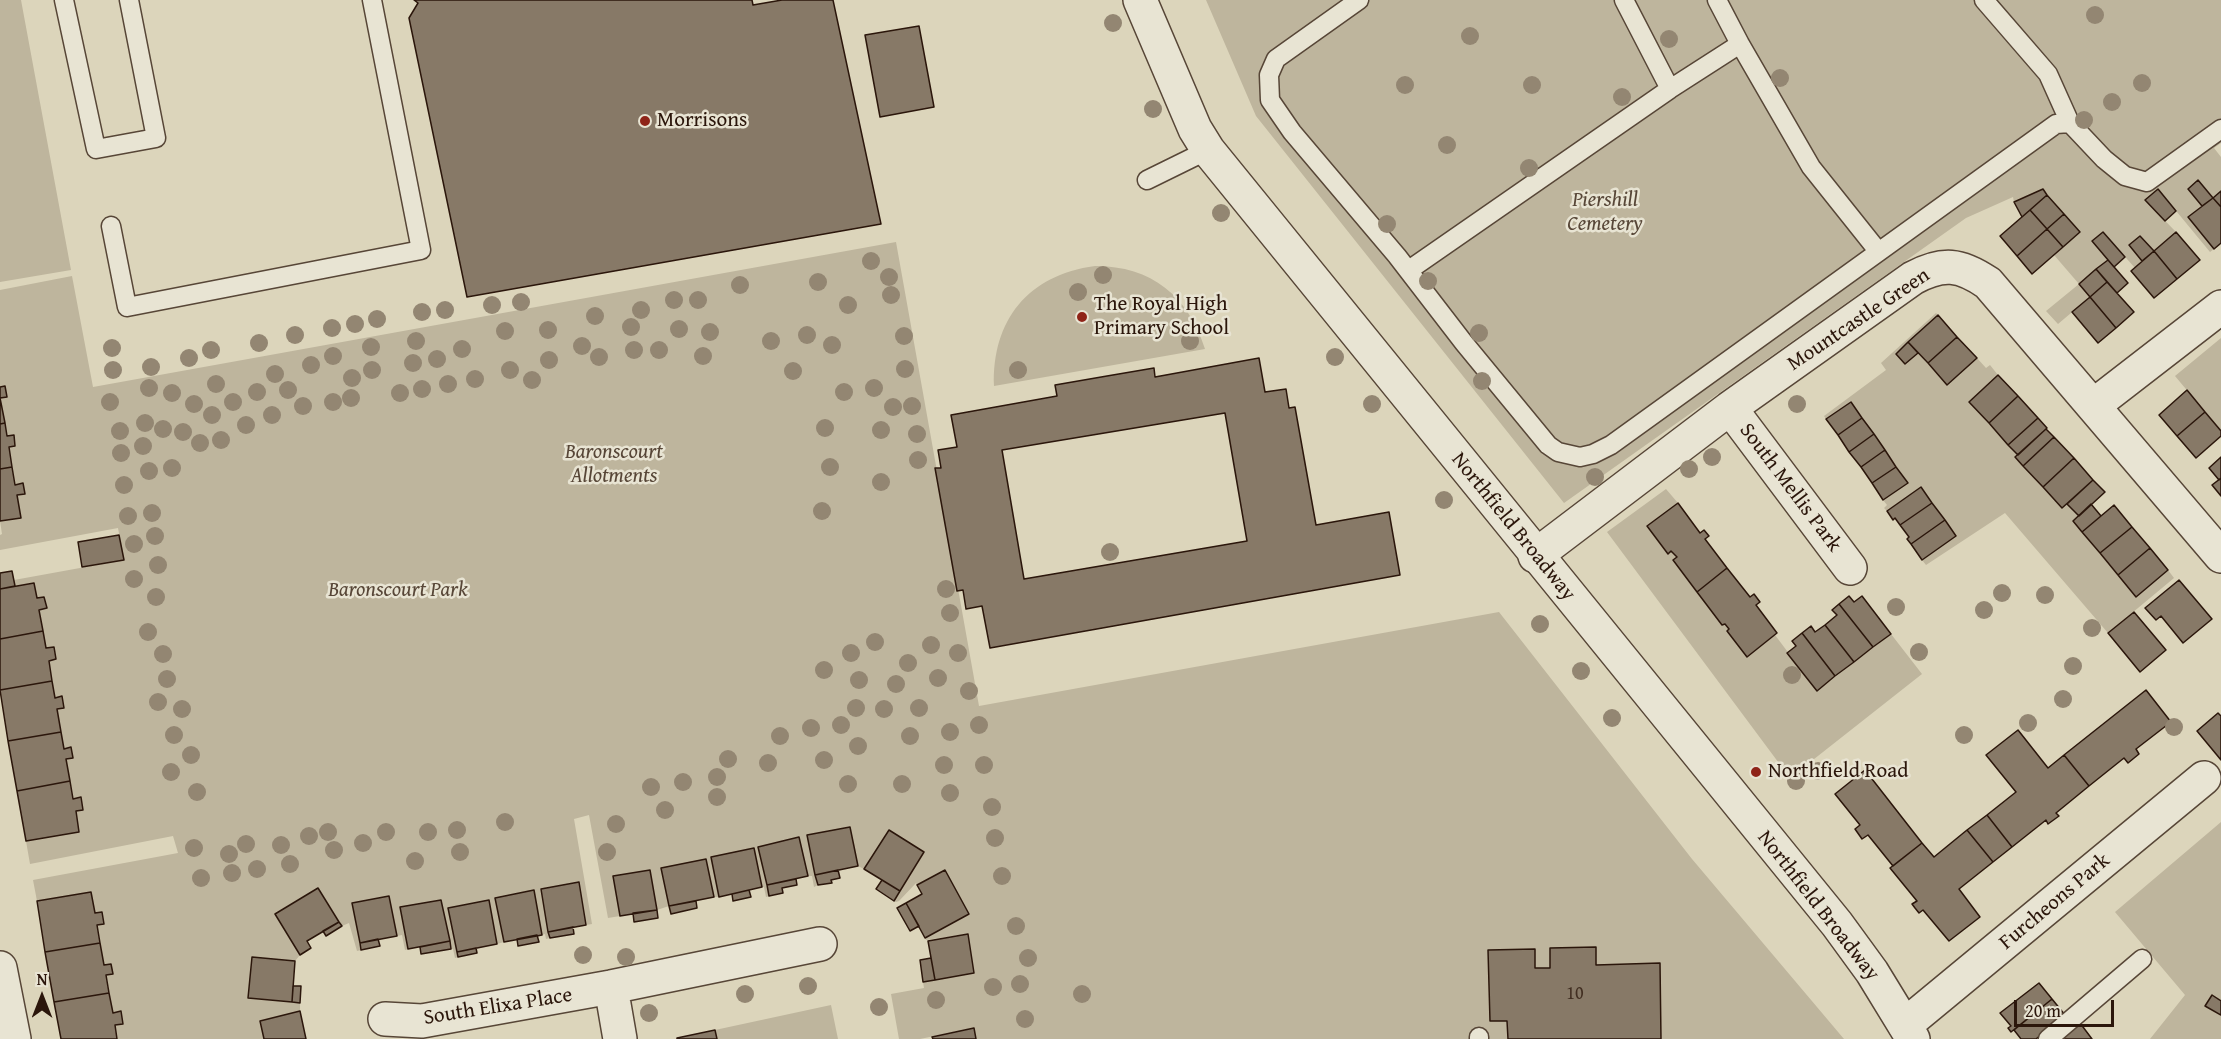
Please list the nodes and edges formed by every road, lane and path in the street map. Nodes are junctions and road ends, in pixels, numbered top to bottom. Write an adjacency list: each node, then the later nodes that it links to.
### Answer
1 (64, 0): 2 (lane)
2 (129, 0)
3 (372, 0): 15 (lane)
4 (1140, 0): 13 (street, Northfield Broadway)
5 (1359, 0): 17 (lane)
6 (1624, 0): 10 (lane)
7 (1717, 0): 9 (lane)
8 (1984, 0): 11 (lane)
9 (1740, 44): 10 (lane); 16 (lane)
10 (1670, 89): 17 (lane)
11 (2070, 123): 12 (lane); 16 (lane)
12 (2221, 129)
13 (1208, 150): 14 (lane); 21 (street, Northfield Broadway)
14 (1147, 180)
15 (111, 226)
16 (1878, 251): 17 (lane)
17 (1408, 270)
18 (2221, 307): 19 (street)
19 (2093, 406): 20 (street, Mountcastle Green); 22 (street, Mountcastle Green)
20 (1730, 408): 21 (street, Mountcastle Green); 23 (street, South Mellis Park)
21 (1535, 556): 30 (street, Northfield Broadway)
22 (2221, 556)
23 (1850, 568)
24 (2204, 778): 30 (street, Furcheons Park)
25 (820, 944): 28 (street, South Elixa Place)
26 (2142, 959): 33 (lane)
27 (0, 968): 31 (street)
28 (611, 987): 29 (street, South Elixa Place); 32 (street)
29 (385, 1019)
30 (1909, 1032)
31 (14, 1039)
32 (620, 1039)
33 (2048, 1039)

